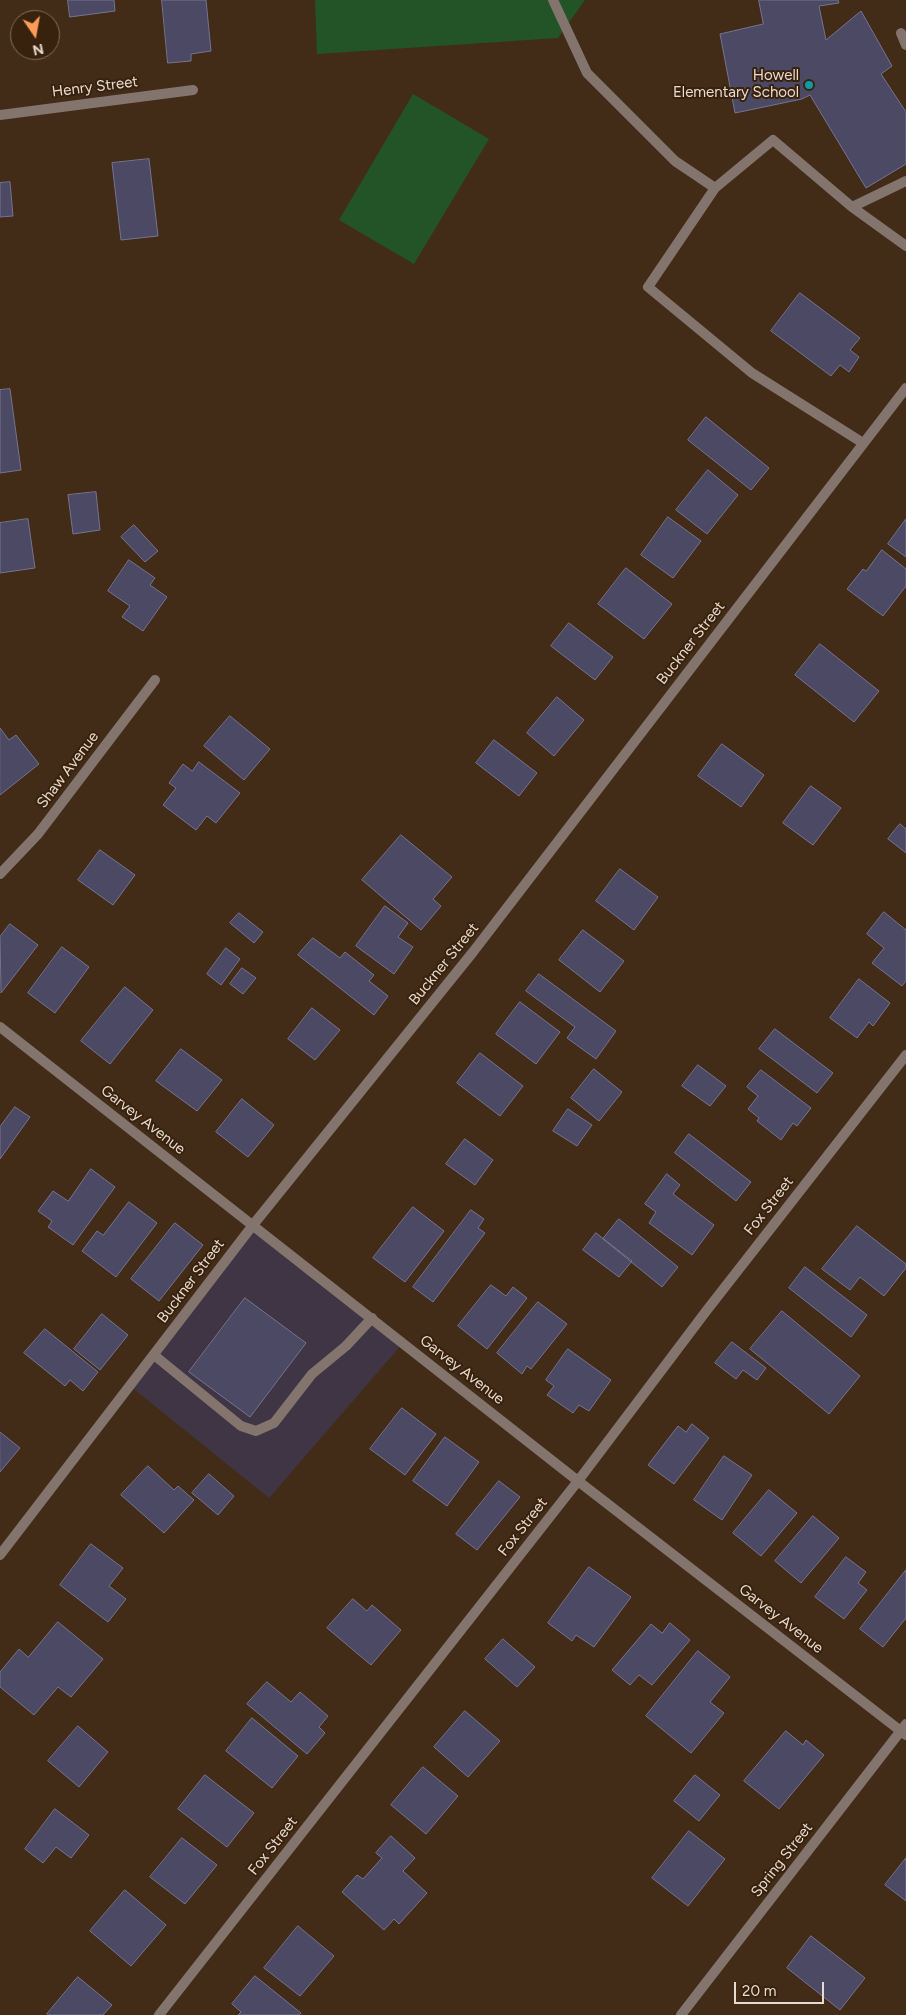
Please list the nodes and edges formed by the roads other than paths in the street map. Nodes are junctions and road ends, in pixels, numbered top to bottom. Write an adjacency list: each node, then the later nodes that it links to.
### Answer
1 (553, 0): 7 (street)
2 (901, 32): 3 (street)
3 (906, 45)
4 (193, 90): 5 (street, Henry Street)
5 (0, 115)
6 (906, 181): 8 (street)
7 (715, 188): 8 (street); 11 (street)
8 (852, 207): 9 (street)
9 (906, 246)
10 (906, 388): 11 (street, Buckner Street)
11 (863, 443): 16 (street, Buckner Street)
12 (155, 680): 13 (street, Shaw Avenue)
13 (0, 874)
14 (0, 1027): 16 (street, Garvey Avenue)
15 (906, 1055): 19 (street, Fox Street)
16 (253, 1225): 17 (street, Garvey Avenue); 18 (street, Buckner Street)
17 (372, 1318): 18 (street); 19 (street, Garvey Avenue)
18 (154, 1355): 20 (street, Buckner Street)
19 (578, 1481): 21 (street, Garvey Avenue); 22 (street, Fox Street)
20 (0, 1555)
21 (904, 1730): 23 (street, Spring Street)
22 (159, 2015)
23 (681, 2015)

